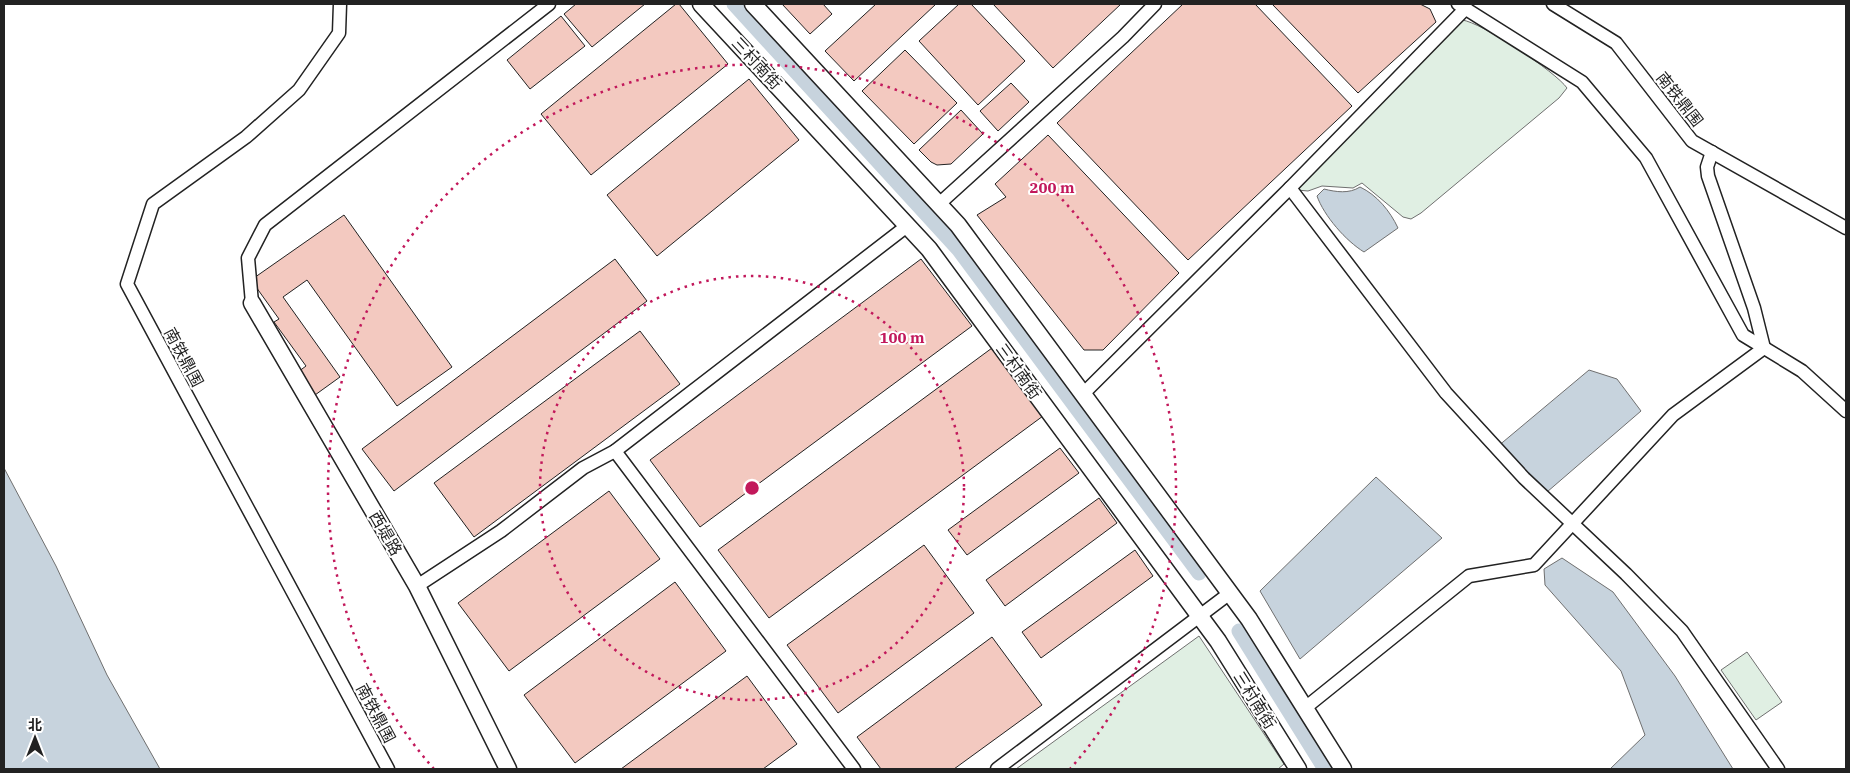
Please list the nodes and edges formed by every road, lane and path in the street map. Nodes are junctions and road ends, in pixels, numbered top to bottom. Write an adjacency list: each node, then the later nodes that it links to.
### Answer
1 (340, 4): 23 (street, 南铁鼎围)
2 (549, 4): 13 (street)
3 (701, 4): 11 (street, 三村南街)
4 (753, 4): 10 (street)
5 (1155, 4): 10 (street)
6 (1553, 4): 8 (street, 南铁鼎围)
7 (1462, 6): 9 (street); 14 (street)
8 (1712, 152): 12 (street, 南铁鼎围); 14 (street)
9 (1290, 188): 15 (street); 18 (street)
10 (939, 204): 15 (street)
11 (907, 226): 17 (street); 21 (street, 三村南街)
12 (1846, 228)
13 (252, 303): 19 (street, 西堤路)
14 (1764, 348): 16 (street); 18 (street)
15 (1083, 394): 20 (street)
16 (1846, 411)
17 (615, 451): 19 (street); 25 (street)
18 (1573, 525): 22 (street); 29 (street)
19 (418, 586): 24 (street, 西堤路)
20 (1230, 593): 21 (street); 22 (street)
21 (1199, 615): 26 (street); 27 (street, 三村南街)
22 (1305, 708): 28 (street)
23 (388, 769)
24 (508, 769)
25 (854, 769)
26 (997, 769)
27 (1298, 769)
28 (1343, 769)
29 (1778, 769)

